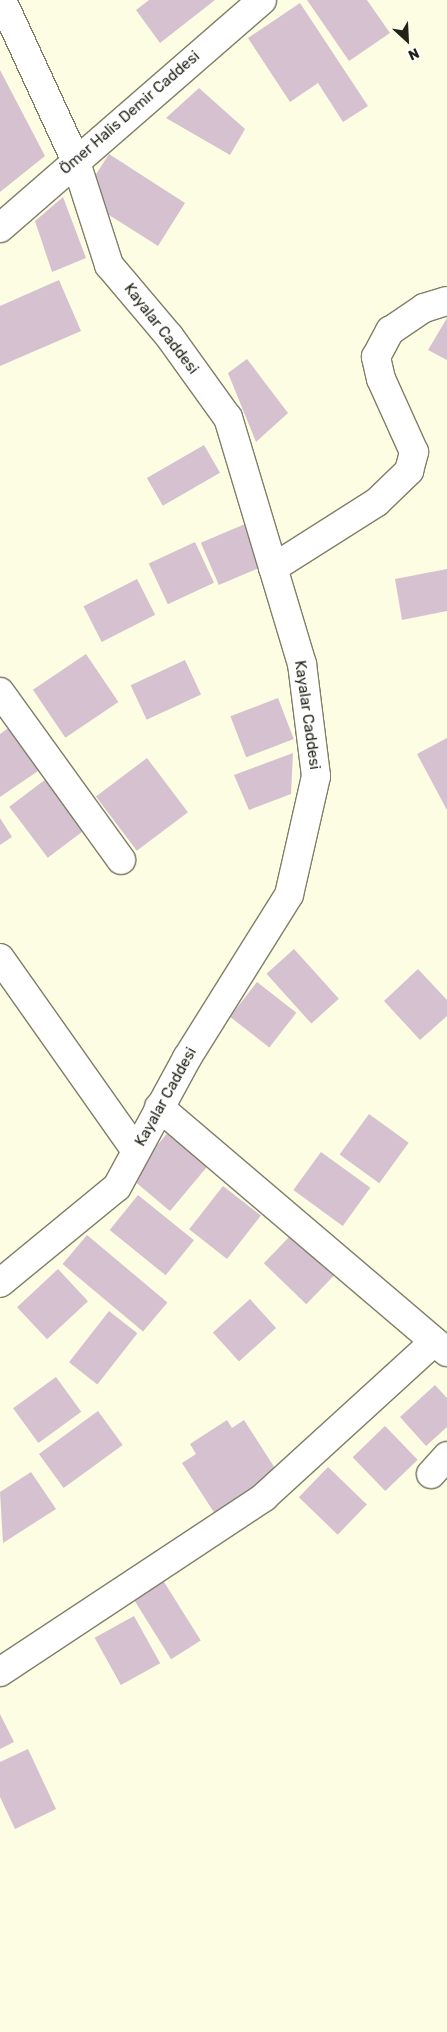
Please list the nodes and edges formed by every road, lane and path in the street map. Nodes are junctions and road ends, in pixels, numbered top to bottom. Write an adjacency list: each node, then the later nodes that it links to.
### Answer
1 (2, 0): 3 (street, Kayalar Caddesi)
2 (262, 0): 3 (street, Ömer Halis Demir Caddesi)
3 (75, 159): 4 (street, Ömer Halis Demir Caddesi); 6 (street, Kayalar Caddesi)
4 (0, 228)
5 (447, 300): 6 (street)
6 (273, 568): 10 (street, Kayalar Caddesi)
7 (0, 692): 8 (street)
8 (121, 860)
9 (0, 958): 11 (street)
10 (159, 1107): 11 (street, Kayalar Caddesi); 13 (street)
11 (136, 1151): 12 (street, Kayalar Caddesi)
12 (0, 1284)
13 (440, 1347): 14 (street)
14 (0, 1672)

